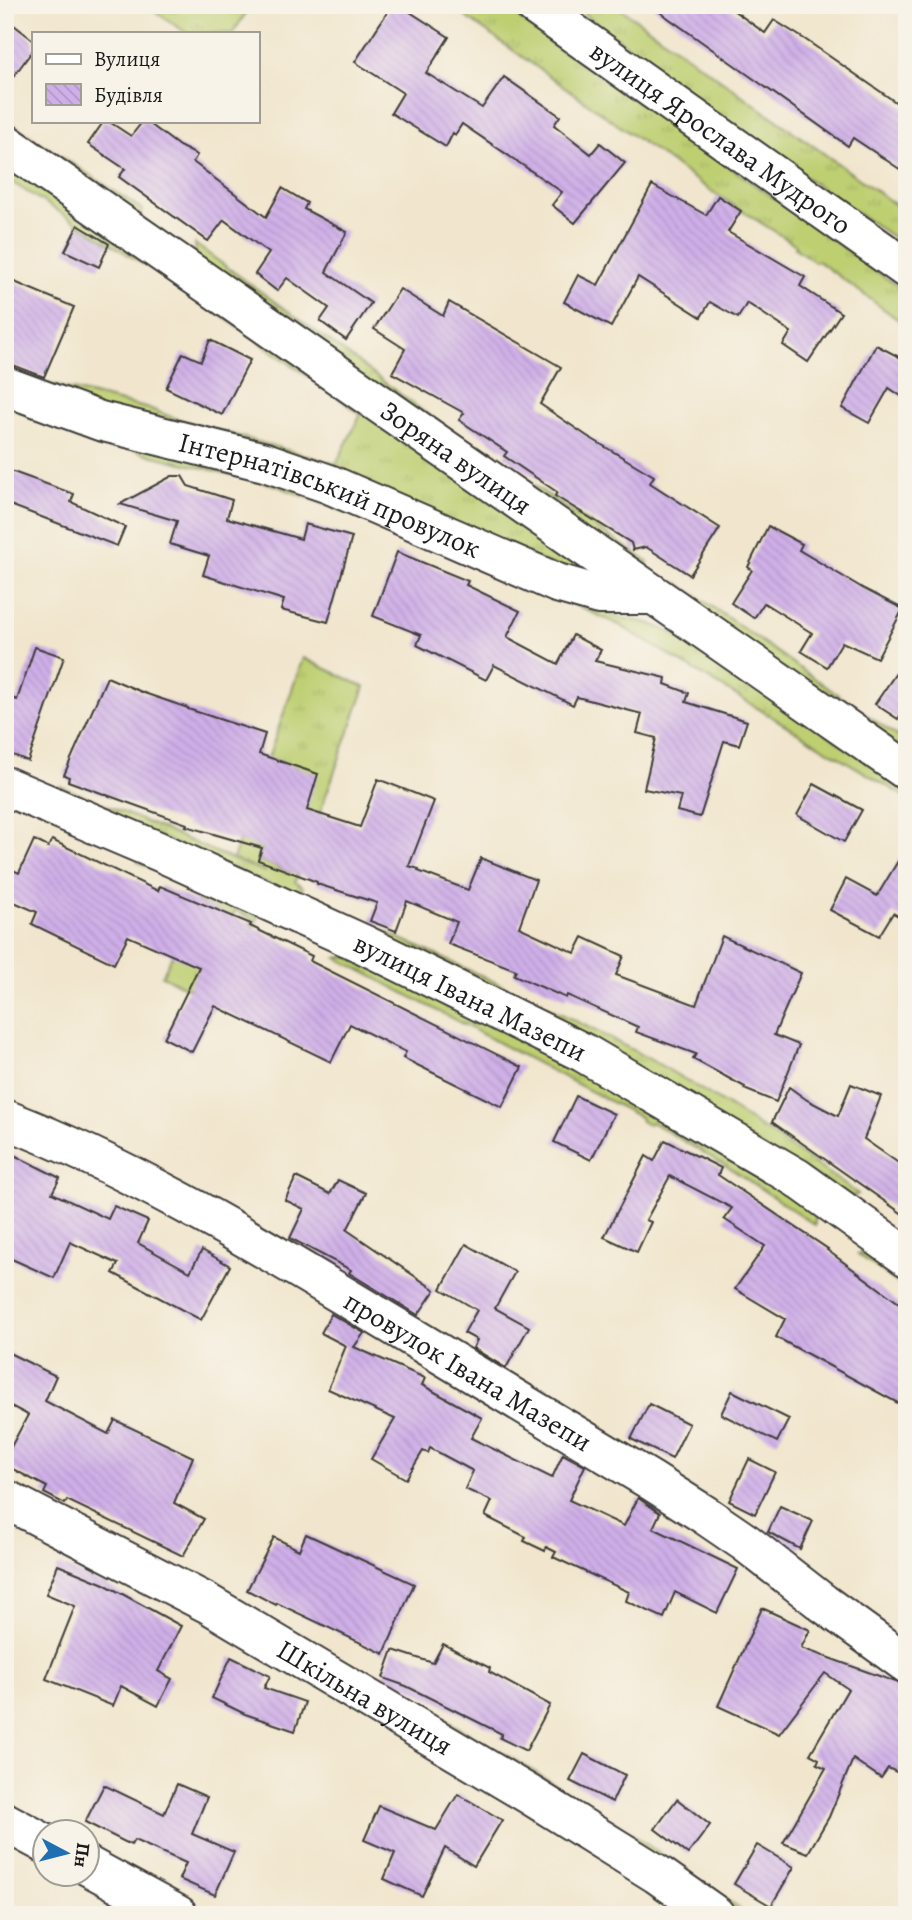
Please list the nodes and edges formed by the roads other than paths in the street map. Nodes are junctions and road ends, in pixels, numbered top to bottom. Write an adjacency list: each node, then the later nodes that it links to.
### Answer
1 (534, 5): 3 (street, вулиця Ярослава Мудрого)
2 (5, 143): 5 (street, Зоряна вулиця)
3 (907, 269)
4 (5, 386): 5 (street, Інтернатівський провулок)
5 (653, 595): 6 (street, Зоряна вулиця)
6 (907, 771)
7 (5, 786): 9 (street, вулиця Івана Мазепи)
8 (5, 1119): 11 (street, провулок Івана Мазепи)
9 (907, 1257)
10 (5, 1499): 16 (street, Шкільна вулиця)
11 (907, 1664)
12 (5, 1822): 13 (street)
13 (32, 1836)
14 (102, 1874): 15 (street)
15 (178, 1915)
16 (715, 1915)

